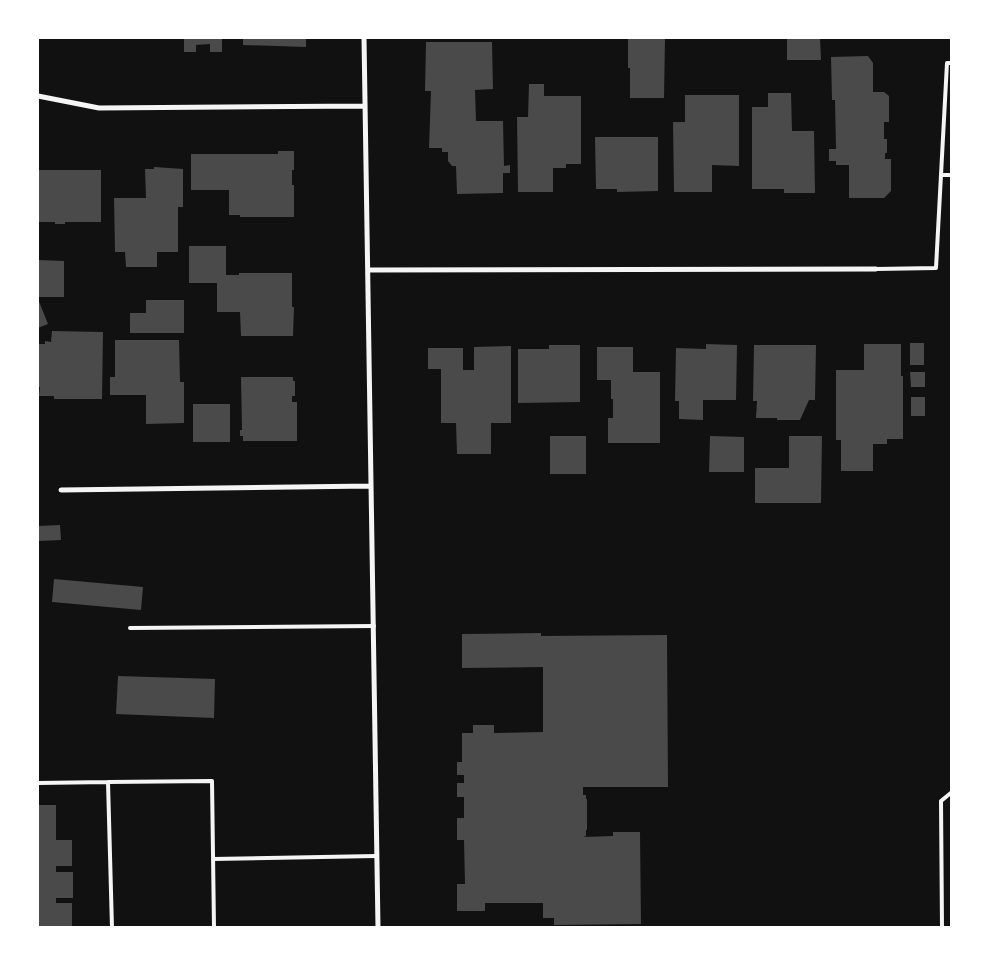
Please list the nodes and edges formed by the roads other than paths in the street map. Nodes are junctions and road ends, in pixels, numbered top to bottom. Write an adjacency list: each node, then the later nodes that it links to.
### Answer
1 (364, 38): 4 (street)
2 (952, 63): 6 (lane)
3 (38, 96): 4 (street)
4 (365, 106): 8 (street)
5 (952, 175): 6 (lane)
6 (941, 176): 7 (lane)
7 (876, 269): 8 (street)
8 (368, 270): 9 (street)
9 (371, 486): 10 (street); 11 (street)
10 (61, 490)
11 (374, 626): 12 (lane); 16 (street)
12 (130, 628)
13 (38, 782): 14 (lane)
14 (108, 782): 17 (lane); 19 (lane)
15 (952, 792): 22 (lane)
16 (376, 856): 17 (lane); 21 (street)
17 (213, 859): 18 (lane)
18 (214, 927): 20 (lane)
19 (112, 928)
20 (206, 928)
21 (378, 928)
22 (942, 928)

